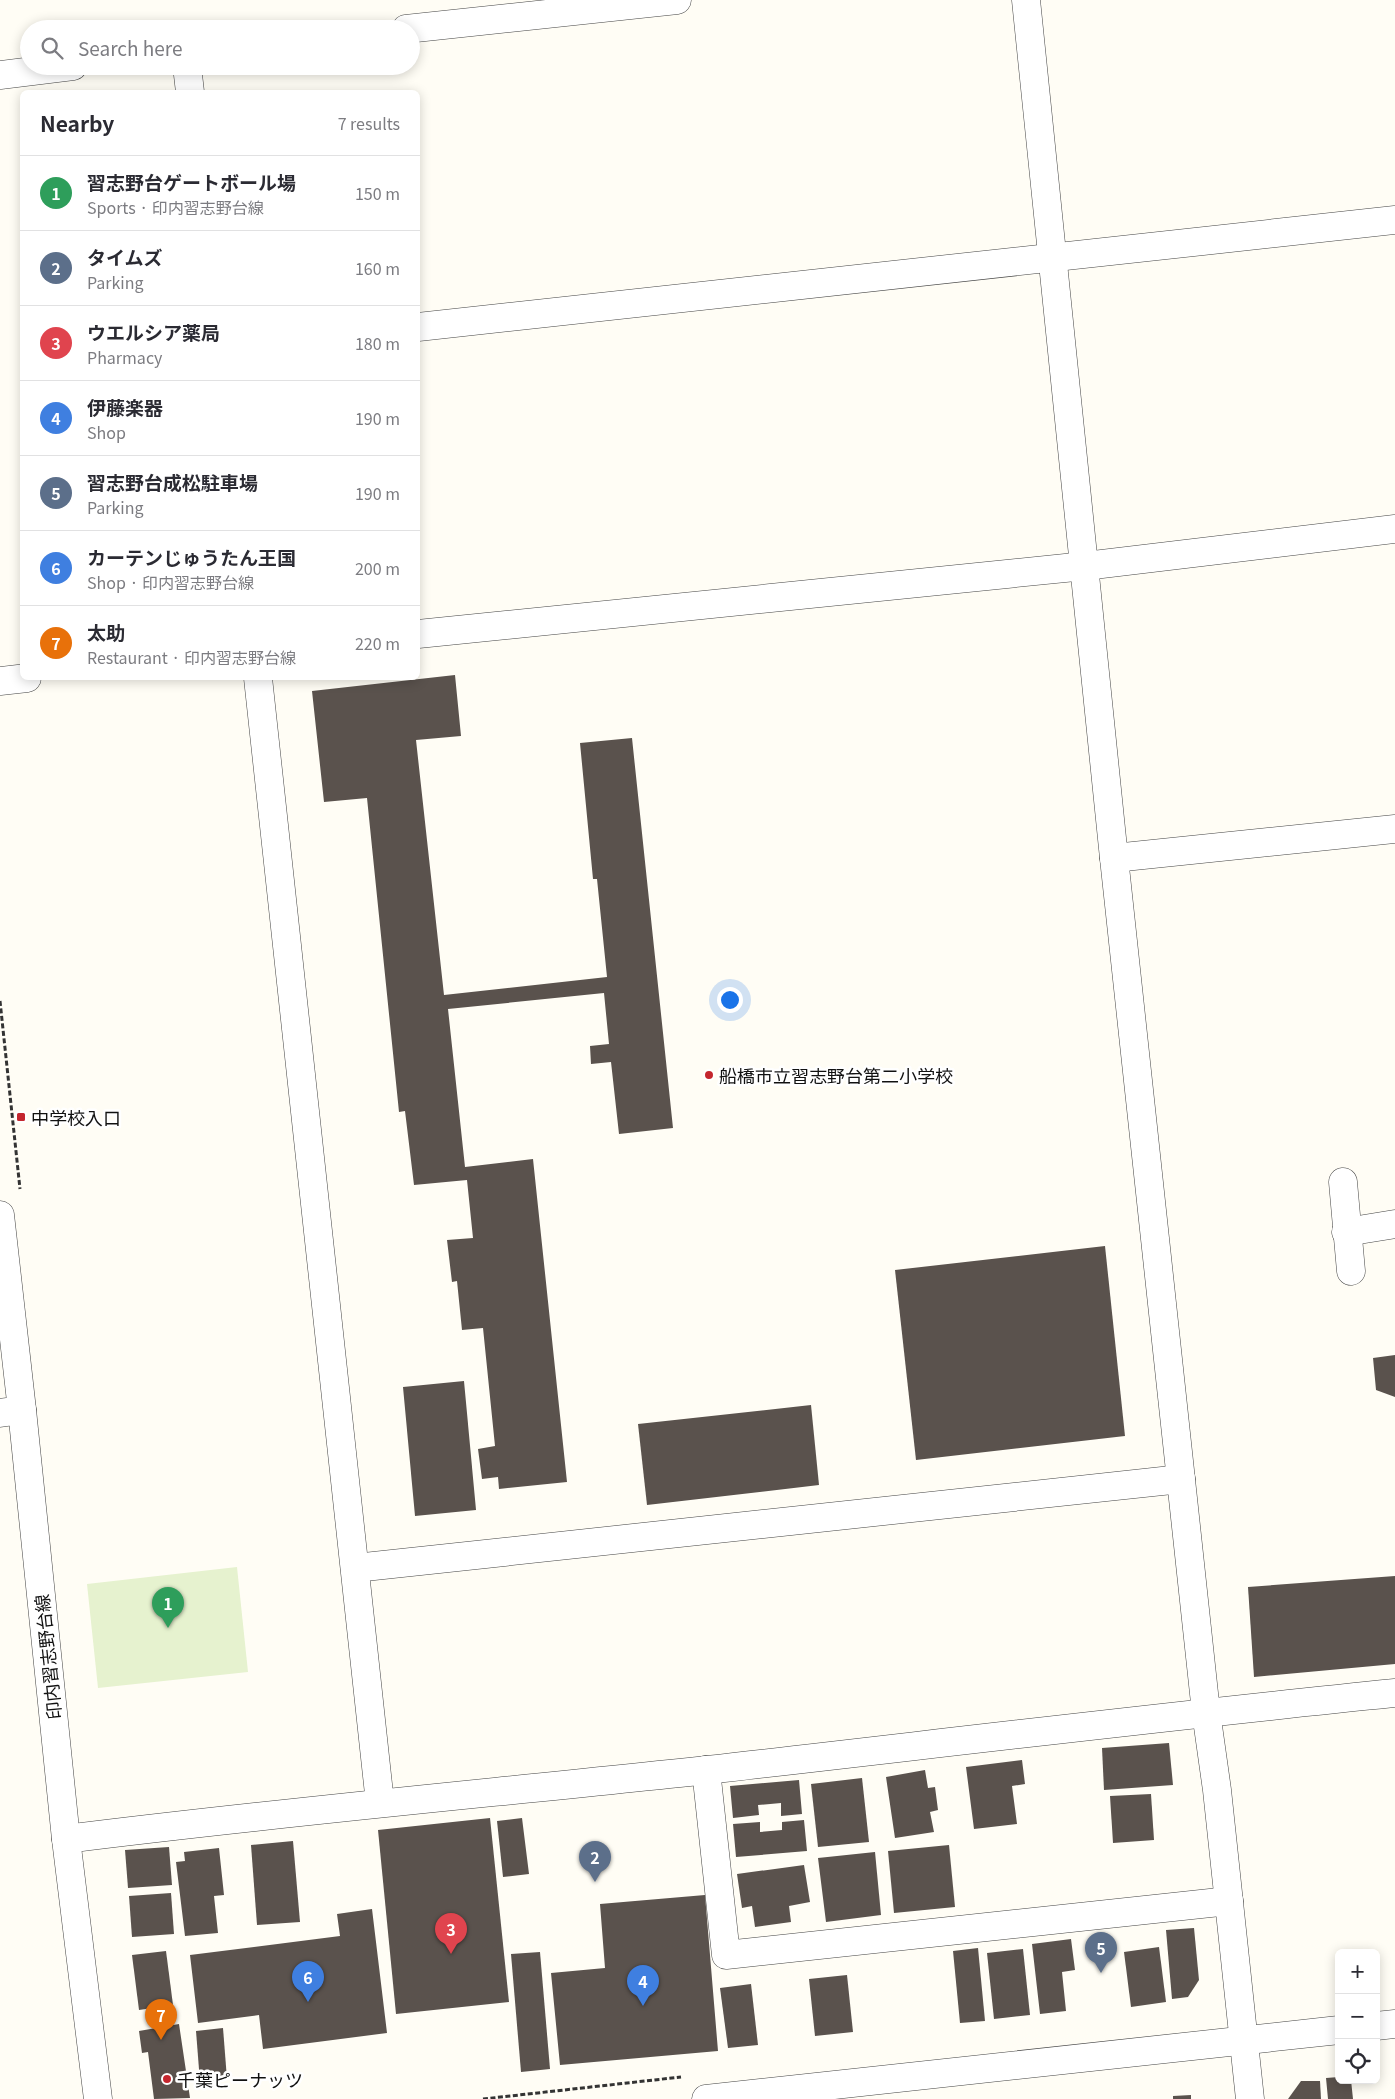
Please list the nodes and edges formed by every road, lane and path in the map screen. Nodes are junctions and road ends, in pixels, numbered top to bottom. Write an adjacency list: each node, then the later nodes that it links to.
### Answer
1 (677, 0): 3 (street)
2 (1026, 0): 9 (street)
3 (420, 28)
4 (20, 73): 5 (street)
5 (0, 75)
6 (187, 75): 7 (street)
7 (190, 90)
8 (1395, 220): 9 (street)
9 (1052, 256): 10 (street); 12 (street)
10 (420, 328)
11 (1395, 530): 12 (street)
12 (1085, 566): 13 (street); 18 (street)
13 (420, 634)
14 (20, 679): 16 (street)
15 (258, 680): 26 (street)
16 (0, 681)
17 (1395, 829): 18 (street)
18 (1114, 858): 25 (street)
19 (1343, 1182): 22 (street)
20 (0, 1215): 24 (street, 印内習志野台線)
21 (1395, 1224): 22 (street)
22 (1346, 1232): 23 (street)
23 (1351, 1271)
24 (11, 1411): 31 (street, 印内習志野台線)
25 (1181, 1479): 26 (street); 28 (street)
26 (355, 1568): 30 (street)
27 (1395, 1693): 28 (street)
28 (1206, 1712): 29 (street); 32 (street)
29 (706, 1770): 30 (street); 32 (street)
30 (380, 1803): 31 (street)
31 (66, 1839): 37 (street, 印内習志野台線)
32 (1229, 1901): 36 (street)
33 (1395, 2024): 34 (street)
34 (1380, 2026)
35 (1335, 2030): 36 (street)
36 (1244, 2040): 38 (street); 39 (street)
37 (98, 2099)
38 (706, 2099)
39 (1250, 2099)

